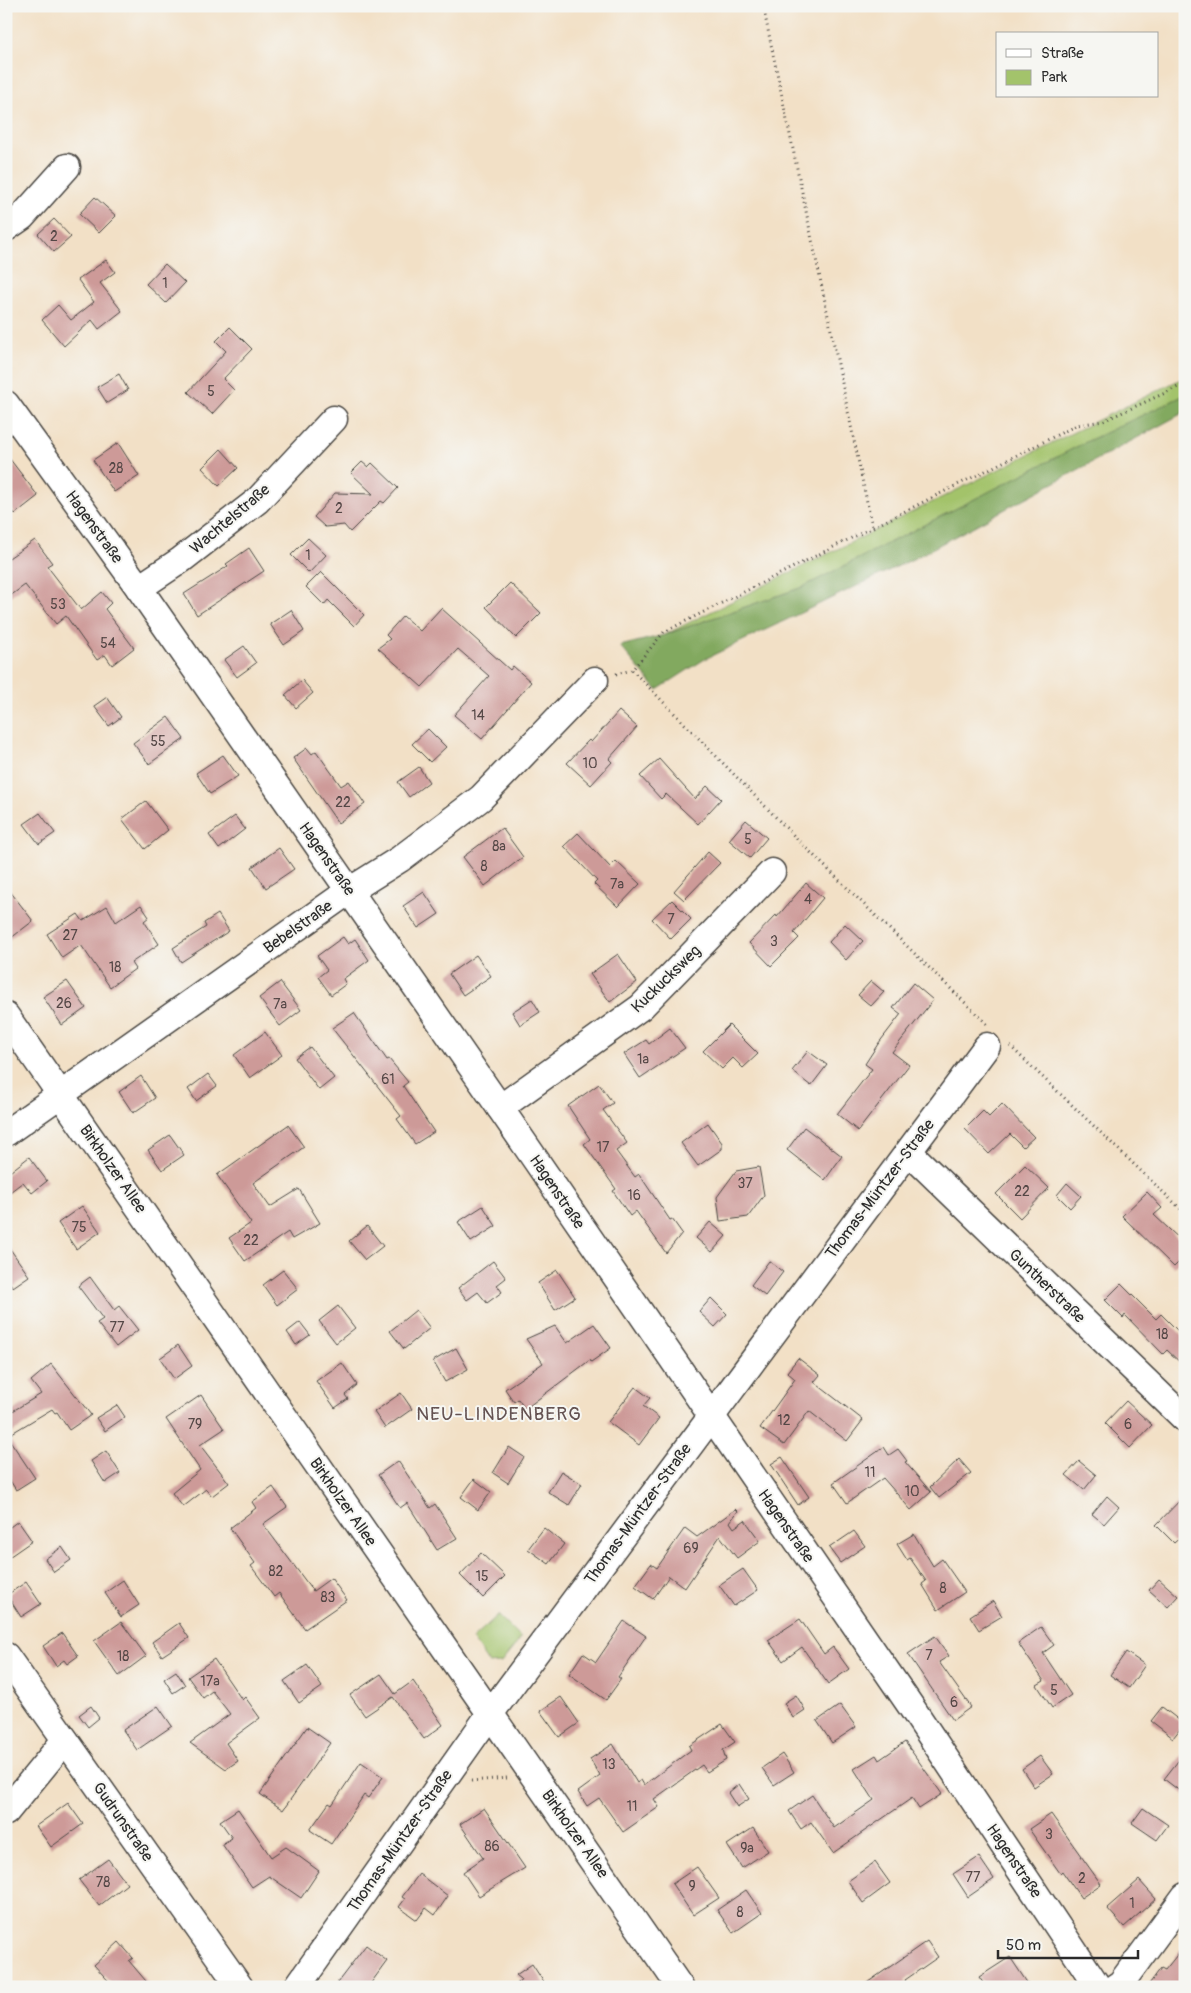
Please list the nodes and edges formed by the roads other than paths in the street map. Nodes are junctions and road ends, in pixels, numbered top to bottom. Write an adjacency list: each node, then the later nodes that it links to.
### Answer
1 (67, 167): 2 (street)
2 (6, 228)
3 (6, 404): 5 (street, Hagenstraße)
4 (334, 419): 5 (street, Wachtelstraße)
5 (139, 588): 8 (street, Hagenstraße)
6 (595, 680): 8 (street, Bebelstraße)
7 (772, 872): 12 (street, Kuckucksweg)
8 (349, 891): 11 (street, Bebelstraße); 12 (street, Hagenstraße)
9 (6, 1016): 11 (street, Birkholzer Allee)
10 (993, 1037): 14 (street, Thomas-Müntzer-Straße)
11 (61, 1094): 13 (street, Bebelstraße); 18 (street, Birkholzer Allee)
12 (500, 1108): 15 (street, Hagenstraße)
13 (6, 1133)
14 (909, 1152): 15 (street, Thomas-Müntzer-Straße); 16 (street, Guntherstraße)
15 (710, 1416): 18 (street, Thomas-Müntzer-Straße); 25 (street, Hagenstraße)
16 (1185, 1420)
17 (6, 1656): 19 (street, Gudrunstraße)
18 (490, 1714): 23 (street, Thomas-Müntzer-Straße); 24 (street, Birkholzer Allee)
19 (65, 1740): 20 (street); 22 (street, Gudrunstraße)
20 (6, 1812)
21 (1185, 1896): 26 (street)
22 (240, 1987)
23 (297, 1987)
24 (680, 1987)
25 (1098, 1987)
26 (1115, 1987)

